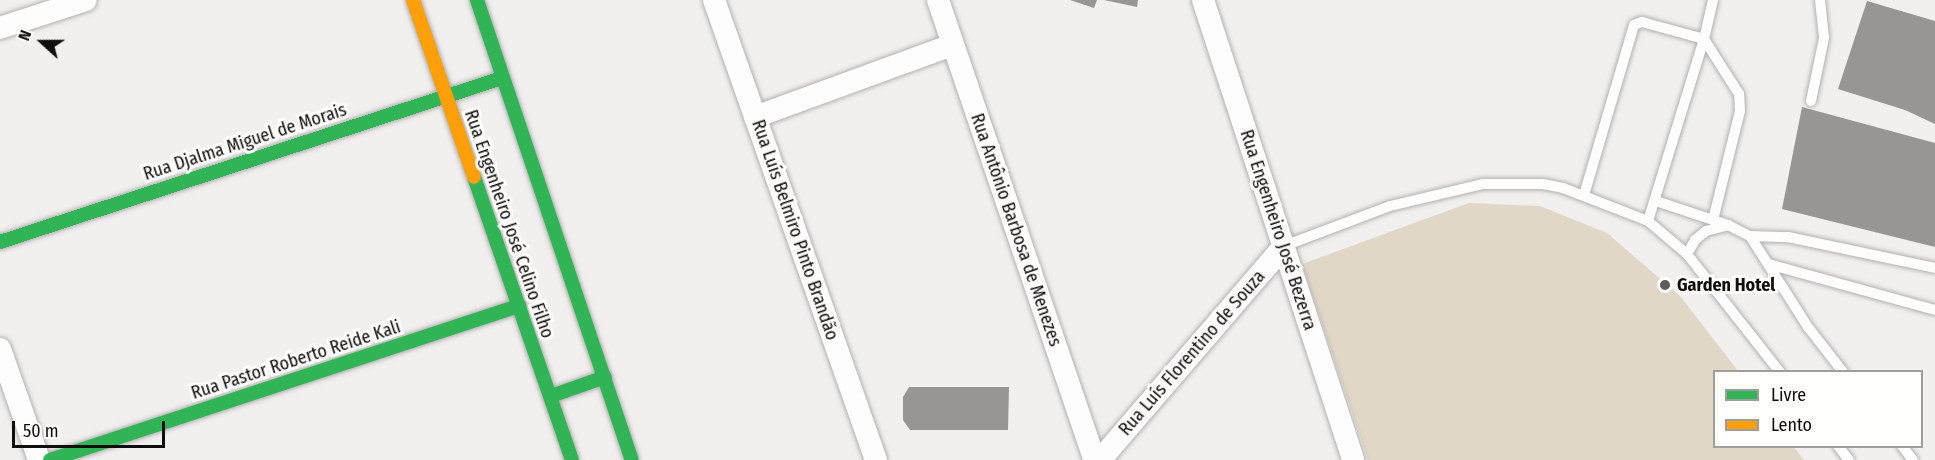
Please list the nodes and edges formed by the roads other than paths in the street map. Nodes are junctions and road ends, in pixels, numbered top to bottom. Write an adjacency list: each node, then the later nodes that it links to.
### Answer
1 (86, 0): 9 (street)
2 (413, 0): 13 (street, Rua Engenheiro José Celino Filho)
3 (477, 0): 12 (street)
4 (714, 0): 15 (street, Rua Luís Belmiro Pinto Brandão)
5 (938, 0): 11 (street, Rua Antônio Barbosa de Menezes)
6 (1203, 0): 23 (street, Rua Engenheiro José Bezerra)
7 (1713, 0): 10 (lane)
8 (1820, 0): 14 (lane)
9 (0, 28)
10 (1704, 39): 16 (lane); 17 (lane); 18 (lane)
11 (952, 45): 15 (street); 41 (street, Rua Antônio Barbosa de Menezes)
12 (502, 78): 13 (street, Rua Djalma Miguel de Morais); 32 (street)
13 (445, 95): 22 (street, Rua Djalma Miguel de Morais); 27 (street, Rua Engenheiro José Celino Filho)
14 (1811, 101)
15 (754, 117): 40 (street, Rua Luís Belmiro Pinto Brandão)
16 (1584, 195): 19 (lane); 23 (lane)
17 (1656, 201): 18 (lane); 19 (lane)
18 (1713, 219): 20 (lane)
19 (1647, 221): 24 (lane)
20 (1728, 225): 21 (lane); 24 (lane)
21 (1750, 236): 25 (lane); 26 (lane)
22 (0, 242)
23 (1284, 246): 42 (street, Rua Luís Florentino de Souza); 43 (street, Rua Engenheiro José Bezerra)
24 (1687, 254): 30 (lane)
25 (1768, 264): 28 (lane); 31 (lane)
26 (1935, 268)
27 (519, 306): 33 (street, Rua Engenheiro José Celino Filho); 37 (street, Rua Pastor Roberto Reide Kali)
28 (1935, 310)
29 (0, 349): 36 (street)
30 (1778, 370)
31 (1841, 370)
32 (605, 377): 33 (street); 39 (street)
33 (551, 396): 38 (street, Rua Engenheiro José Celino Filho)
34 (1839, 448): 44 (lane)
35 (1903, 448): 45 (lane)
36 (39, 460)
37 (50, 460)
38 (572, 460)
39 (632, 460)
40 (876, 460)
41 (1095, 460)
42 (1100, 460)
43 (1353, 460)
44 (1849, 460)
45 (1913, 460)

